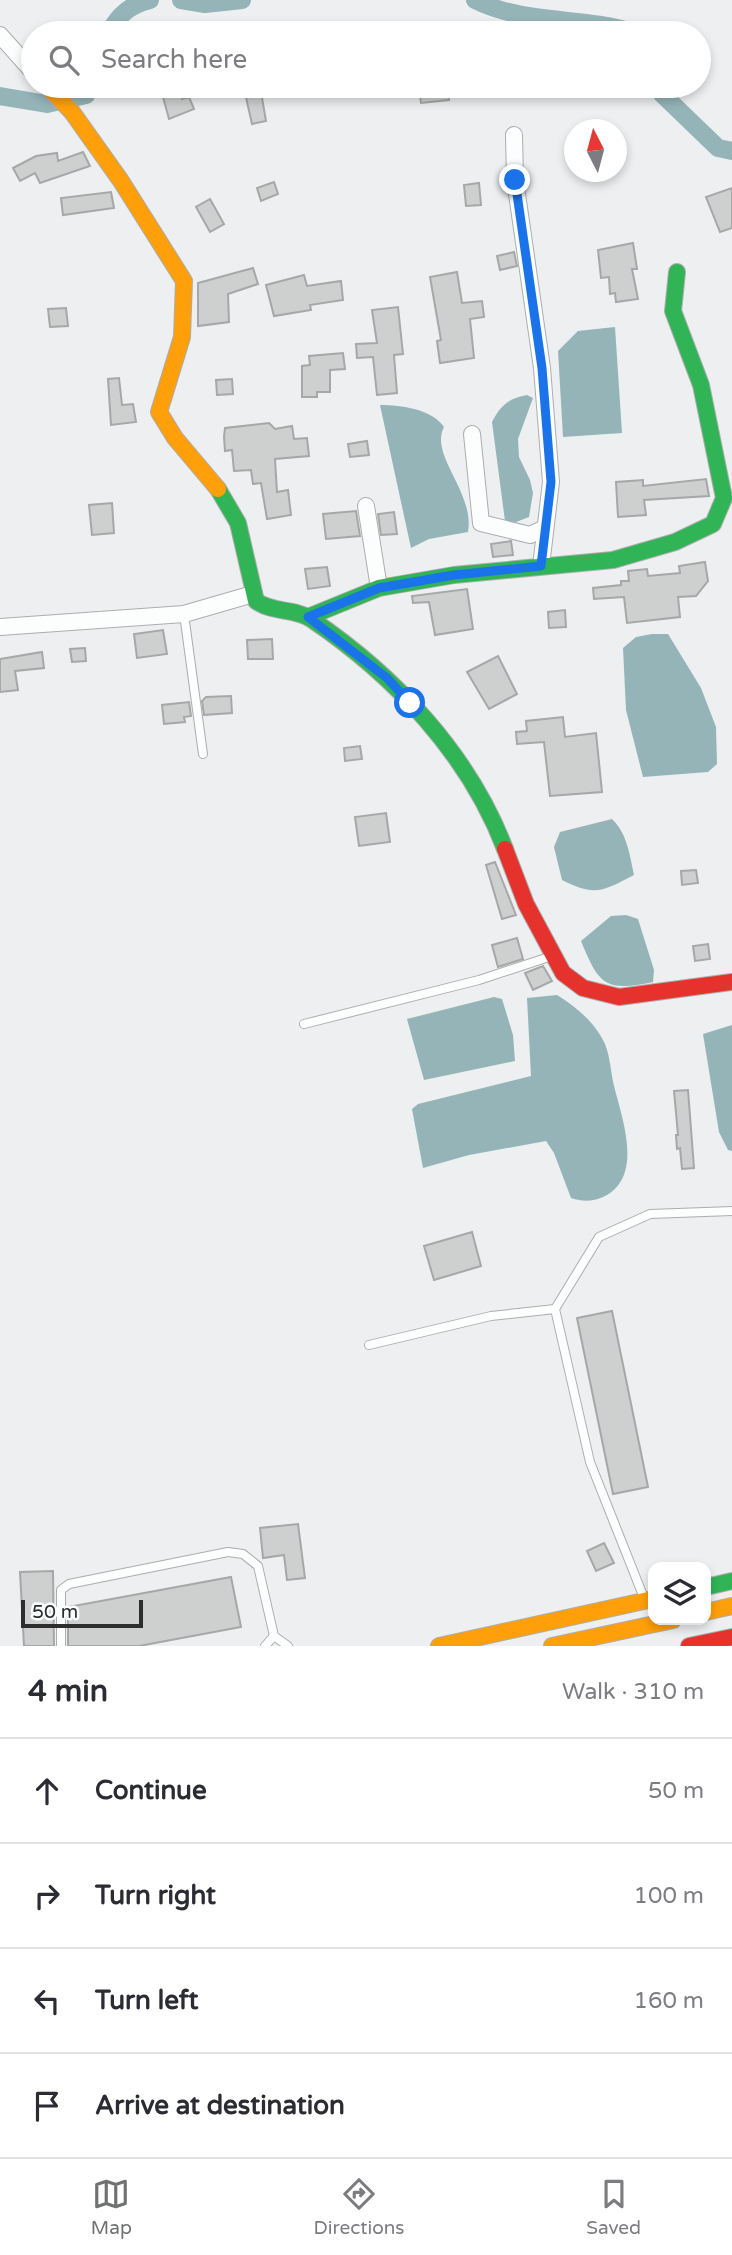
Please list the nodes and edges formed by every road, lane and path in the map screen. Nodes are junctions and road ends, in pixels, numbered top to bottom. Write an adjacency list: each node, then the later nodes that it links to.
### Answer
1 (0, 35): 2 (street)
2 (21, 59)
3 (59, 98): 12 (main road)
4 (514, 135): 9 (street)
5 (677, 272): 7 (main road)
6 (472, 434): 9 (street)
7 (728, 497): 10 (main road)
8 (366, 506): 11 (street)
9 (545, 528): 10 (street)
10 (541, 566): 11 (main road)
11 (379, 588): 14 (main road)
12 (253, 594): 13 (street); 14 (main road)
13 (184, 614): 15 (street); 16 (lane)
14 (308, 617): 17 (main road)
15 (0, 627)
16 (202, 754)
17 (552, 956): 18 (main road); 19 (lane)
18 (732, 982)
19 (304, 1024)
20 (732, 1211): 21 (lane)
21 (555, 1310): 22 (lane); 25 (lane)
22 (369, 1345)
23 (732, 1581): 24 (main road)
24 (711, 1586)
25 (648, 1598)
26 (648, 1600): 35 (main road)
27 (732, 1606): 28 (main road)
28 (711, 1611)
29 (650, 1625): 36 (main road)
30 (274, 1636): 32 (lane); 33 (lane); 34 (lane)
31 (732, 1637): 37 (main road)
32 (61, 1646)
33 (265, 1646)
34 (288, 1646)
35 (439, 1646)
36 (552, 1646)
37 (689, 1646)

